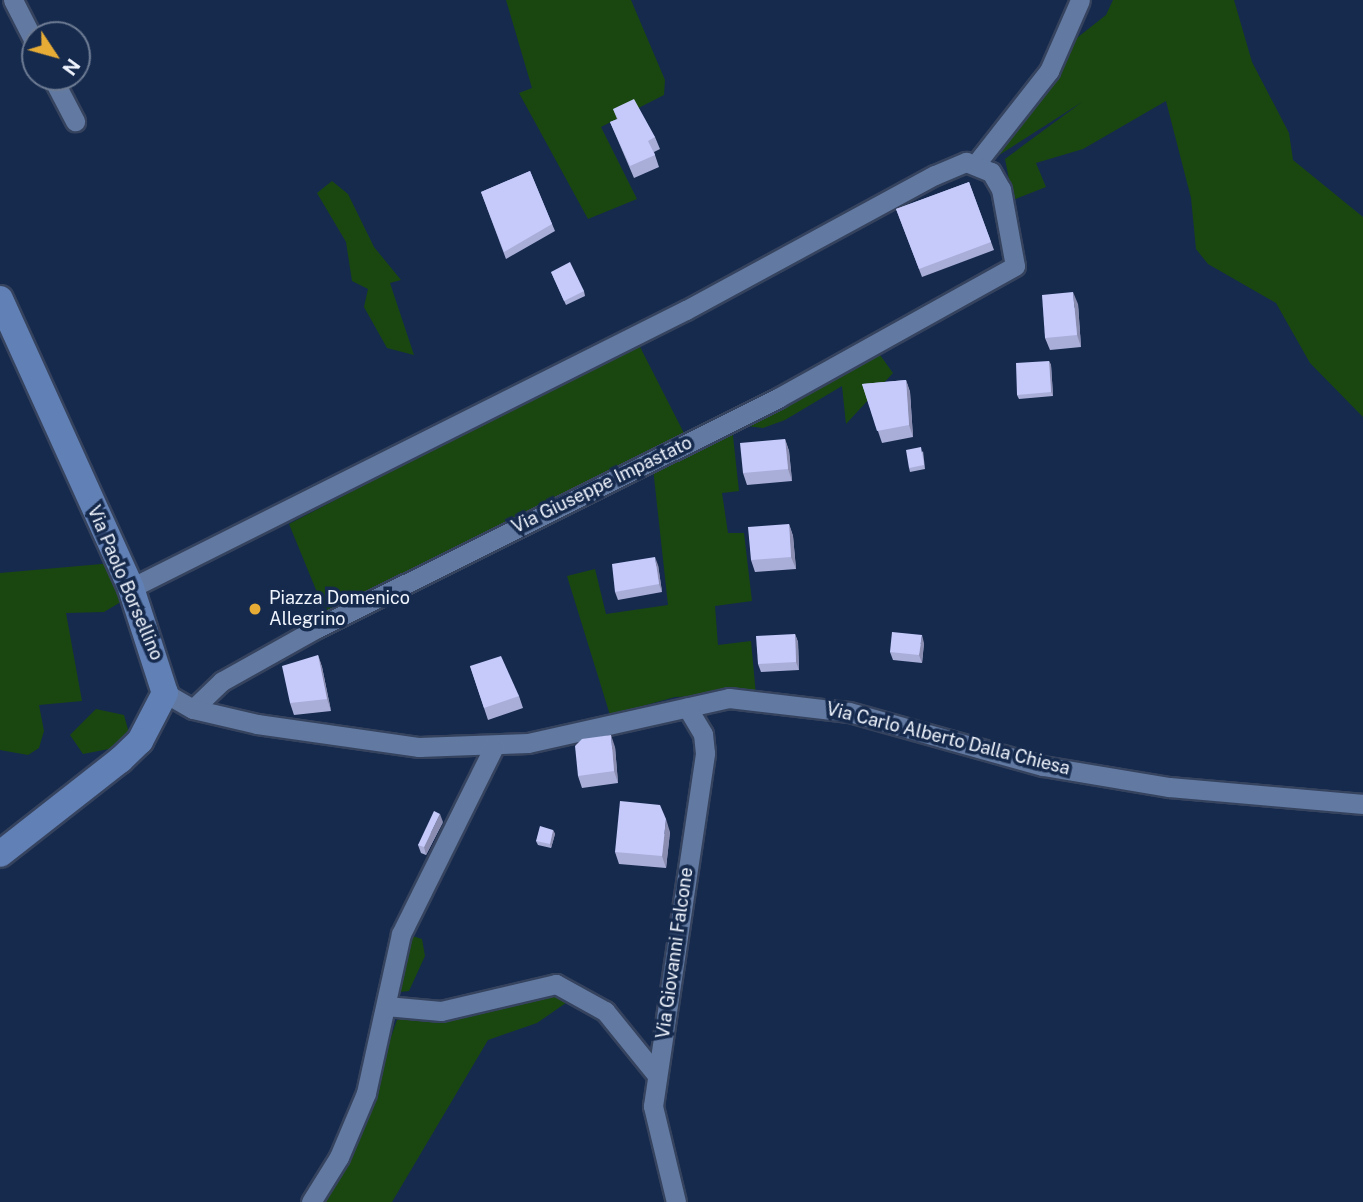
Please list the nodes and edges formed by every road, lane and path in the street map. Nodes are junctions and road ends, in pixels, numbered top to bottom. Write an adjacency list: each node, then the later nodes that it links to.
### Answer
1 (13, 0): 3 (street)
2 (1080, 0): 6 (street)
3 (24, 21)
4 (59, 91): 5 (street)
5 (75, 121)
6 (975, 165): 8 (street); 11 (street, Via Giuseppe Impastato)
7 (0, 299): 8 (street, Via Paolo Borsellino)
8 (131, 587): 9 (street, Via Paolo Borsellino)
9 (165, 693): 11 (street, Via Carlo Alberto Dalla Chiesa); 14 (street)
10 (687, 708): 12 (street, Via Carlo Alberto Dalla Chiesa); 13 (street, Via Carlo Alberto Dalla Chiesa); 16 (street, Via Giovanni Falcone)
11 (193, 709): 12 (street, Via Carlo Alberto Dalla Chiesa)
12 (494, 747): 15 (street)
13 (1363, 804)
14 (0, 854)
15 (386, 1006): 16 (street); 17 (street)
16 (656, 1074): 18 (street, Via Giovanni Falcone)
17 (311, 1202)
18 (676, 1202)

